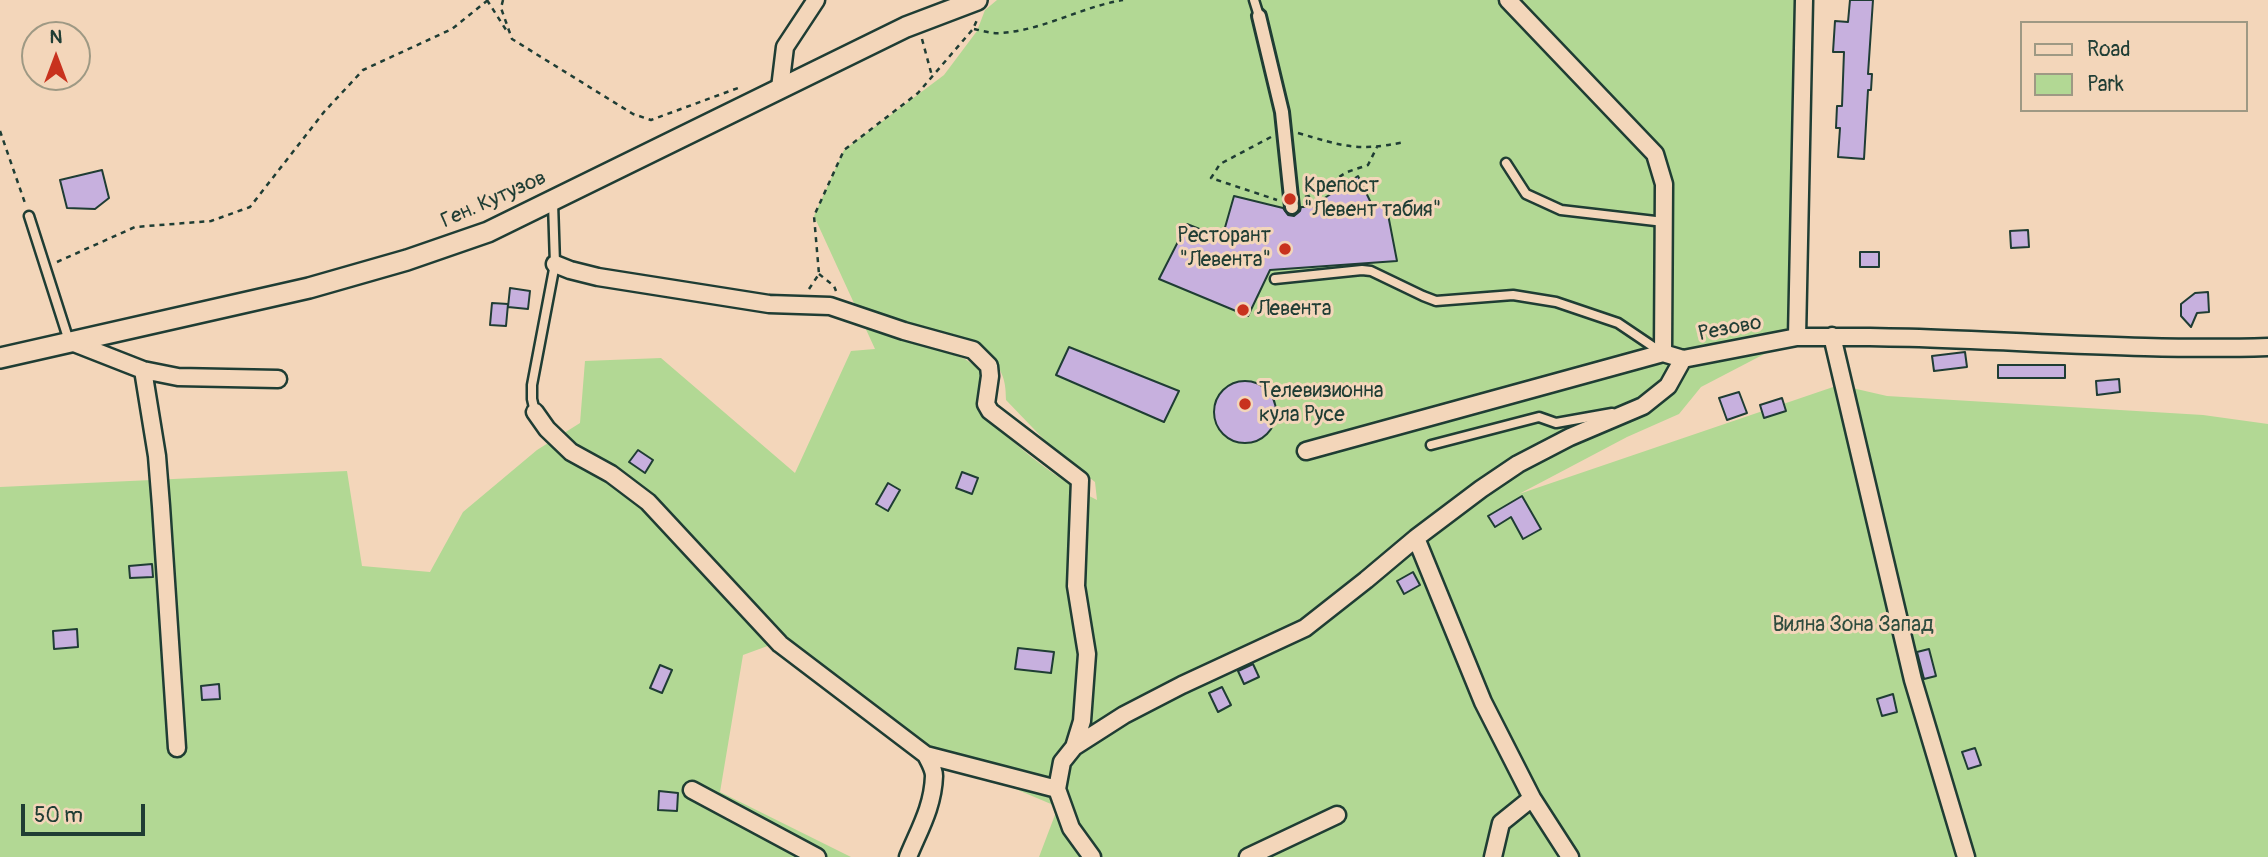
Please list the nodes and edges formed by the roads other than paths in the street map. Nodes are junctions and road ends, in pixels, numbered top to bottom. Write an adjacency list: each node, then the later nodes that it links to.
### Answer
1 (816, 0): 7 (street)
2 (1254, 0): 6 (lane)
3 (1508, 0): 12 (street)
4 (1804, 0): 16 (street)
5 (979, 6): 7 (street, Ген. Кутузов)
6 (1259, 16): 10 (street)
7 (780, 88): 9 (street, Ген. Кутузов)
8 (1506, 163): 12 (lane)
9 (553, 200): 13 (lane); 17 (street, Ген. Кутузов)
10 (1292, 202)
11 (29, 216): 17 (lane)
12 (1664, 222): 19 (street)
13 (555, 264): 25 (lane); 29 (street)
14 (1275, 279): 19 (lane)
15 (1832, 336): 16 (street, Резово); 18 (street, Резово); 42 (street)
16 (1797, 337): 21 (street, Резово)
17 (69, 341): 20 (street, Ген. Кутузов); 22 (street)
18 (2268, 347)
19 (1663, 353): 21 (street, Резово); 27 (street)
20 (0, 358)
21 (1683, 359): 24 (street)
22 (143, 370): 23 (street); 30 (street)
23 (278, 379)
24 (1643, 406): 26 (lane); 28 (street)
25 (536, 412): 31 (street)
26 (1431, 445)
27 (1306, 451)
28 (1416, 538): 29 (street); 34 (street)
29 (1074, 747): 32 (street)
30 (177, 748)
31 (926, 755): 32 (street); 37 (street)
32 (1057, 789): 38 (street)
33 (692, 790): 36 (street)
34 (1532, 798): 40 (street); 41 (street)
35 (1338, 815): 39 (street)
36 (817, 857)
37 (908, 857)
38 (1091, 857)
39 (1248, 857)
40 (1493, 857)
41 (1570, 857)
42 (1966, 857)

